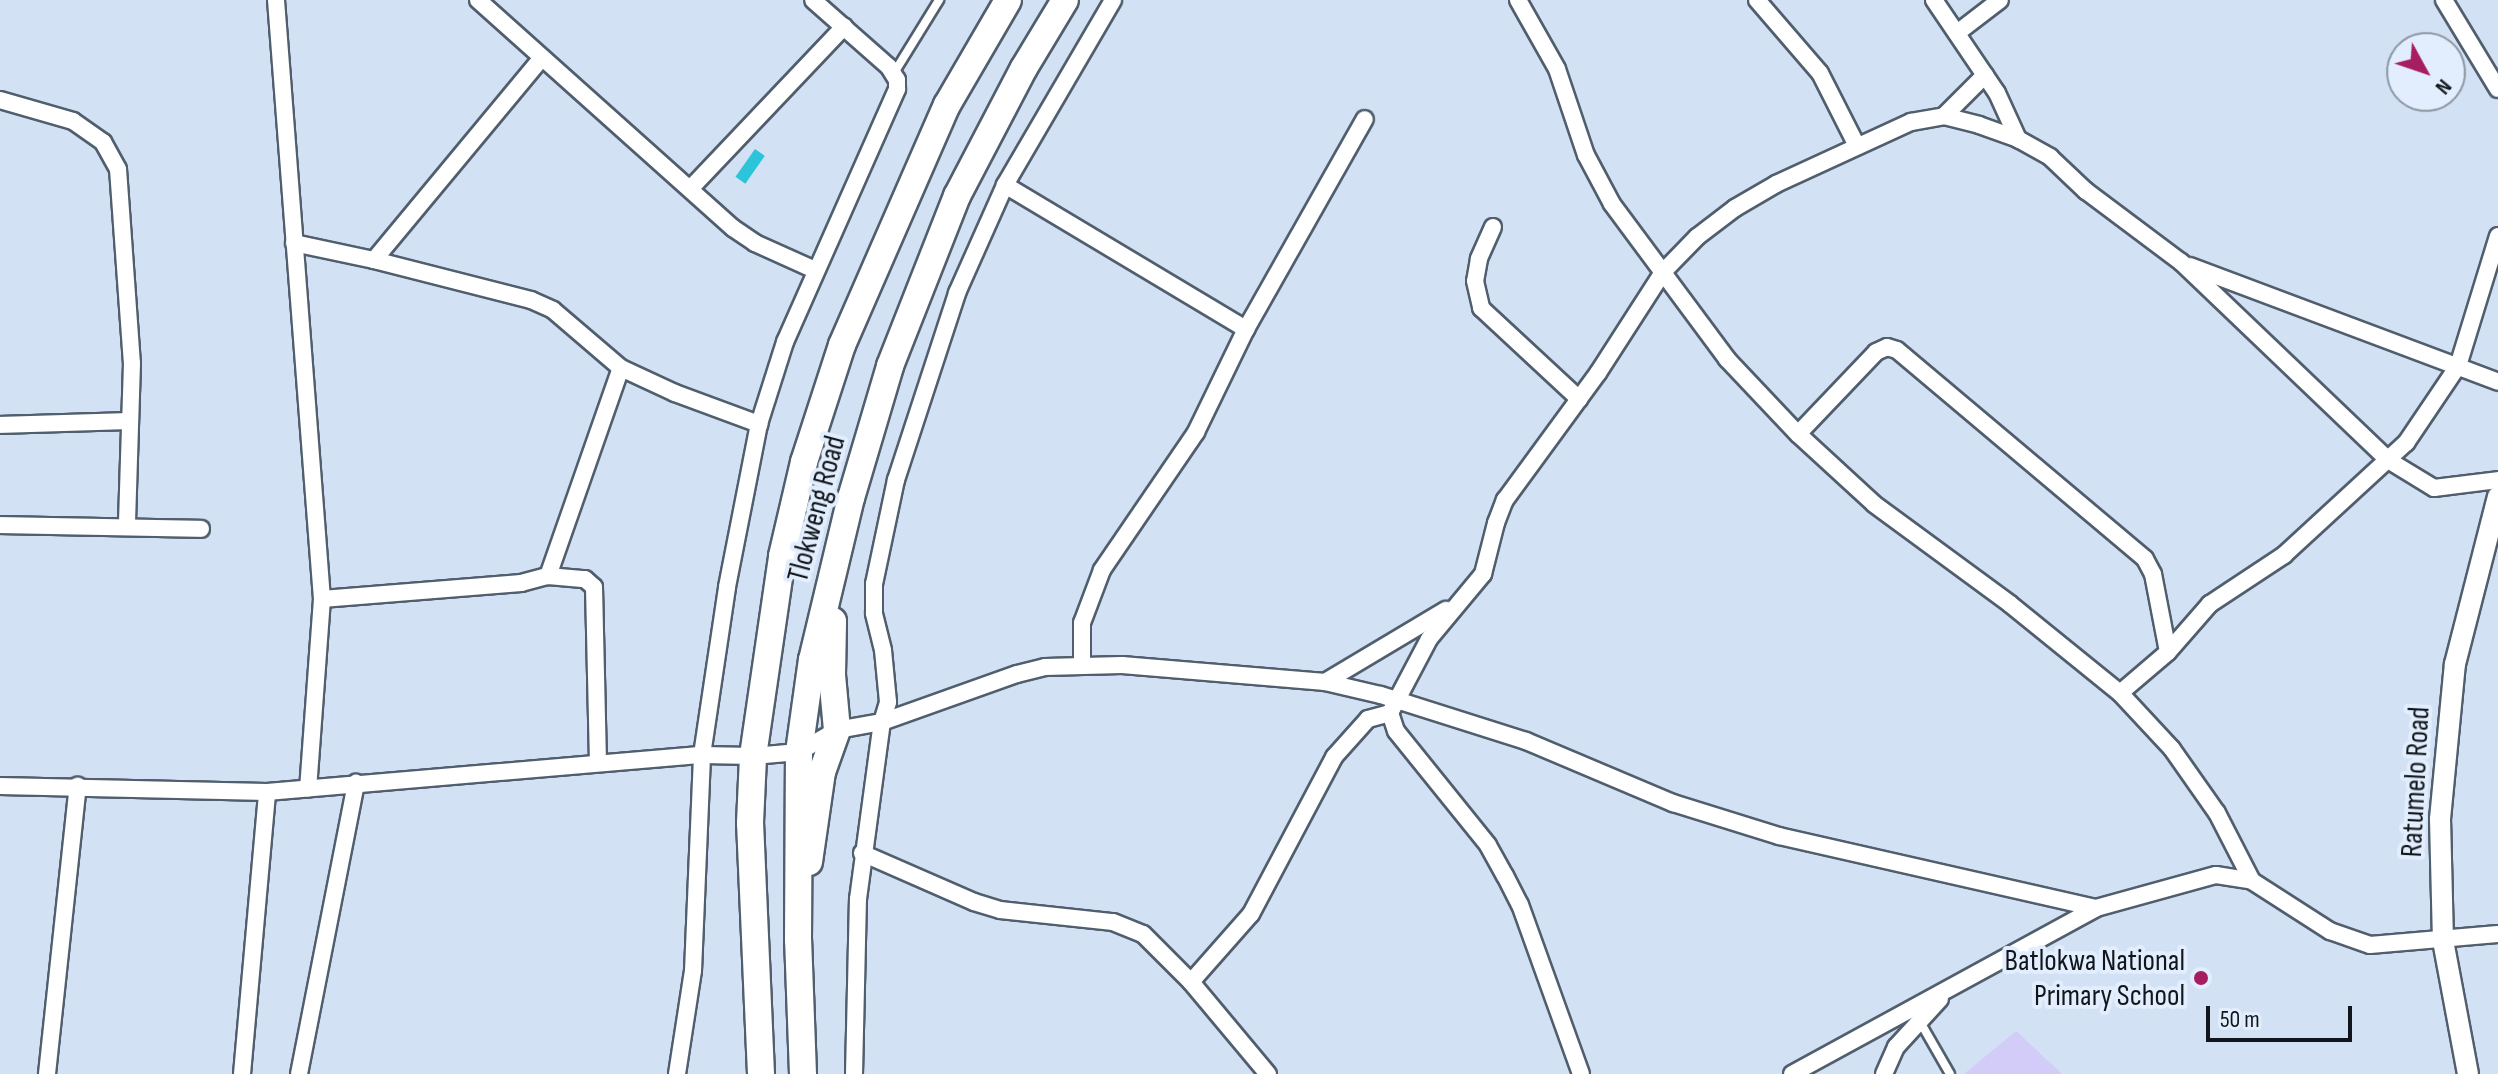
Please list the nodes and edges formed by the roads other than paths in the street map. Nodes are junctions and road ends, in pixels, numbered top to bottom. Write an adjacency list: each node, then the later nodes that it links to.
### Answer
1 (276, 0): 28 (street)
2 (478, 0): 15 (street)
3 (813, 0): 13 (street)
4 (939, 0): 16 (lane)
5 (1008, 0): 61 (main road, Tlokweng Road)
6 (1065, 0): 49 (main road, Tlokweng Road)
7 (1113, 0): 24 (street)
8 (1518, 0): 32 (street)
9 (1757, 0): 23 (street)
10 (1934, 0): 14 (street)
11 (2000, 0): 14 (street)
12 (2444, 0): 18 (street)
13 (844, 27): 16 (street); 25 (street)
14 (1957, 33): 17 (street)
15 (542, 58): 25 (street); 29 (street)
16 (894, 73): 31 (street)
17 (1985, 75): 20 (street); 22 (street)
18 (2498, 89)
19 (0, 100): 38 (street)
20 (1944, 116): 22 (street); 23 (street)
21 (1365, 119): 33 (street)
22 (2018, 139): 30 (street)
23 (1857, 146): 32 (street)
24 (1005, 185): 33 (street); 57 (street)
25 (690, 189): 31 (street)
26 (1493, 227): 37 (street)
27 (2498, 236): 34 (street)
28 (294, 243): 29 (street); 50 (street)
29 (374, 260): 35 (street)
30 (2181, 262): 34 (street); 42 (street)
31 (815, 270): 39 (street)
32 (1663, 272): 37 (street); 41 (street)
33 (1246, 329): 53 (street)
34 (2458, 366): 36 (street); 42 (street)
35 (621, 368): 39 (street); 48 (street)
36 (2498, 382)
37 (1579, 399): 51 (street)
38 (130, 421): 40 (street); 46 (street)
39 (759, 424): 60 (street)
40 (0, 425)
41 (1798, 434): 52 (street); 55 (street)
42 (2388, 460): 43 (street); 52 (street)
43 (2498, 480)
44 (2498, 496): 73 (street, Ratumelo Road)
45 (0, 525): 46 (street)
46 (127, 526): 47 (street)
47 (201, 529)
48 (548, 576): 50 (street); 62 (street)
49 (830, 586): 58 (main road); 59 (main road, Tlokweng Road)
50 (322, 599): 66 (street)
51 (1458, 603): 54 (street); 56 (street)
52 (2168, 652): 55 (street)
53 (1082, 664): 54 (street); 57 (street)
54 (1325, 682): 56 (street)
55 (2120, 693): 69 (street)
56 (1392, 706): 70 (street); 74 (street); 85 (street)
57 (882, 722): 58 (street); 68 (street)
58 (837, 730): 59 (street); 72 (main road)
59 (799, 752): 61 (street); 72 (main road, Tlokweng Road)
60 (702, 755): 61 (street); 62 (street); 80 (street)
61 (753, 756): 81 (main road, Tlokweng Road)
62 (598, 763): 63 (street)
63 (356, 783): 66 (street); 79 (street)
64 (0, 786): 65 (street)
65 (78, 786): 67 (street); 77 (street)
66 (308, 788): 67 (street)
67 (267, 792): 78 (street)
68 (862, 853): 74 (street); 83 (street)
69 (2252, 881): 70 (street); 73 (street)
70 (2096, 908): 75 (street)
71 (2498, 934): 73 (street)
72 (798, 940): 82 (main road, Tlokweng Road)
73 (2443, 941): 89 (street, Ratumelo Road)
74 (1191, 982): 84 (street)
75 (1955, 984): 76 (street); 86 (street)
76 (1919, 1020): 87 (street); 88 (lane)
77 (47, 1074)
78 (242, 1074)
79 (299, 1074)
80 (677, 1074)
81 (761, 1074)
82 (803, 1074)
83 (854, 1074)
84 (1268, 1074)
85 (1581, 1074)
86 (1792, 1074)
87 (1884, 1074)
88 (1950, 1074)
89 (2468, 1074)

